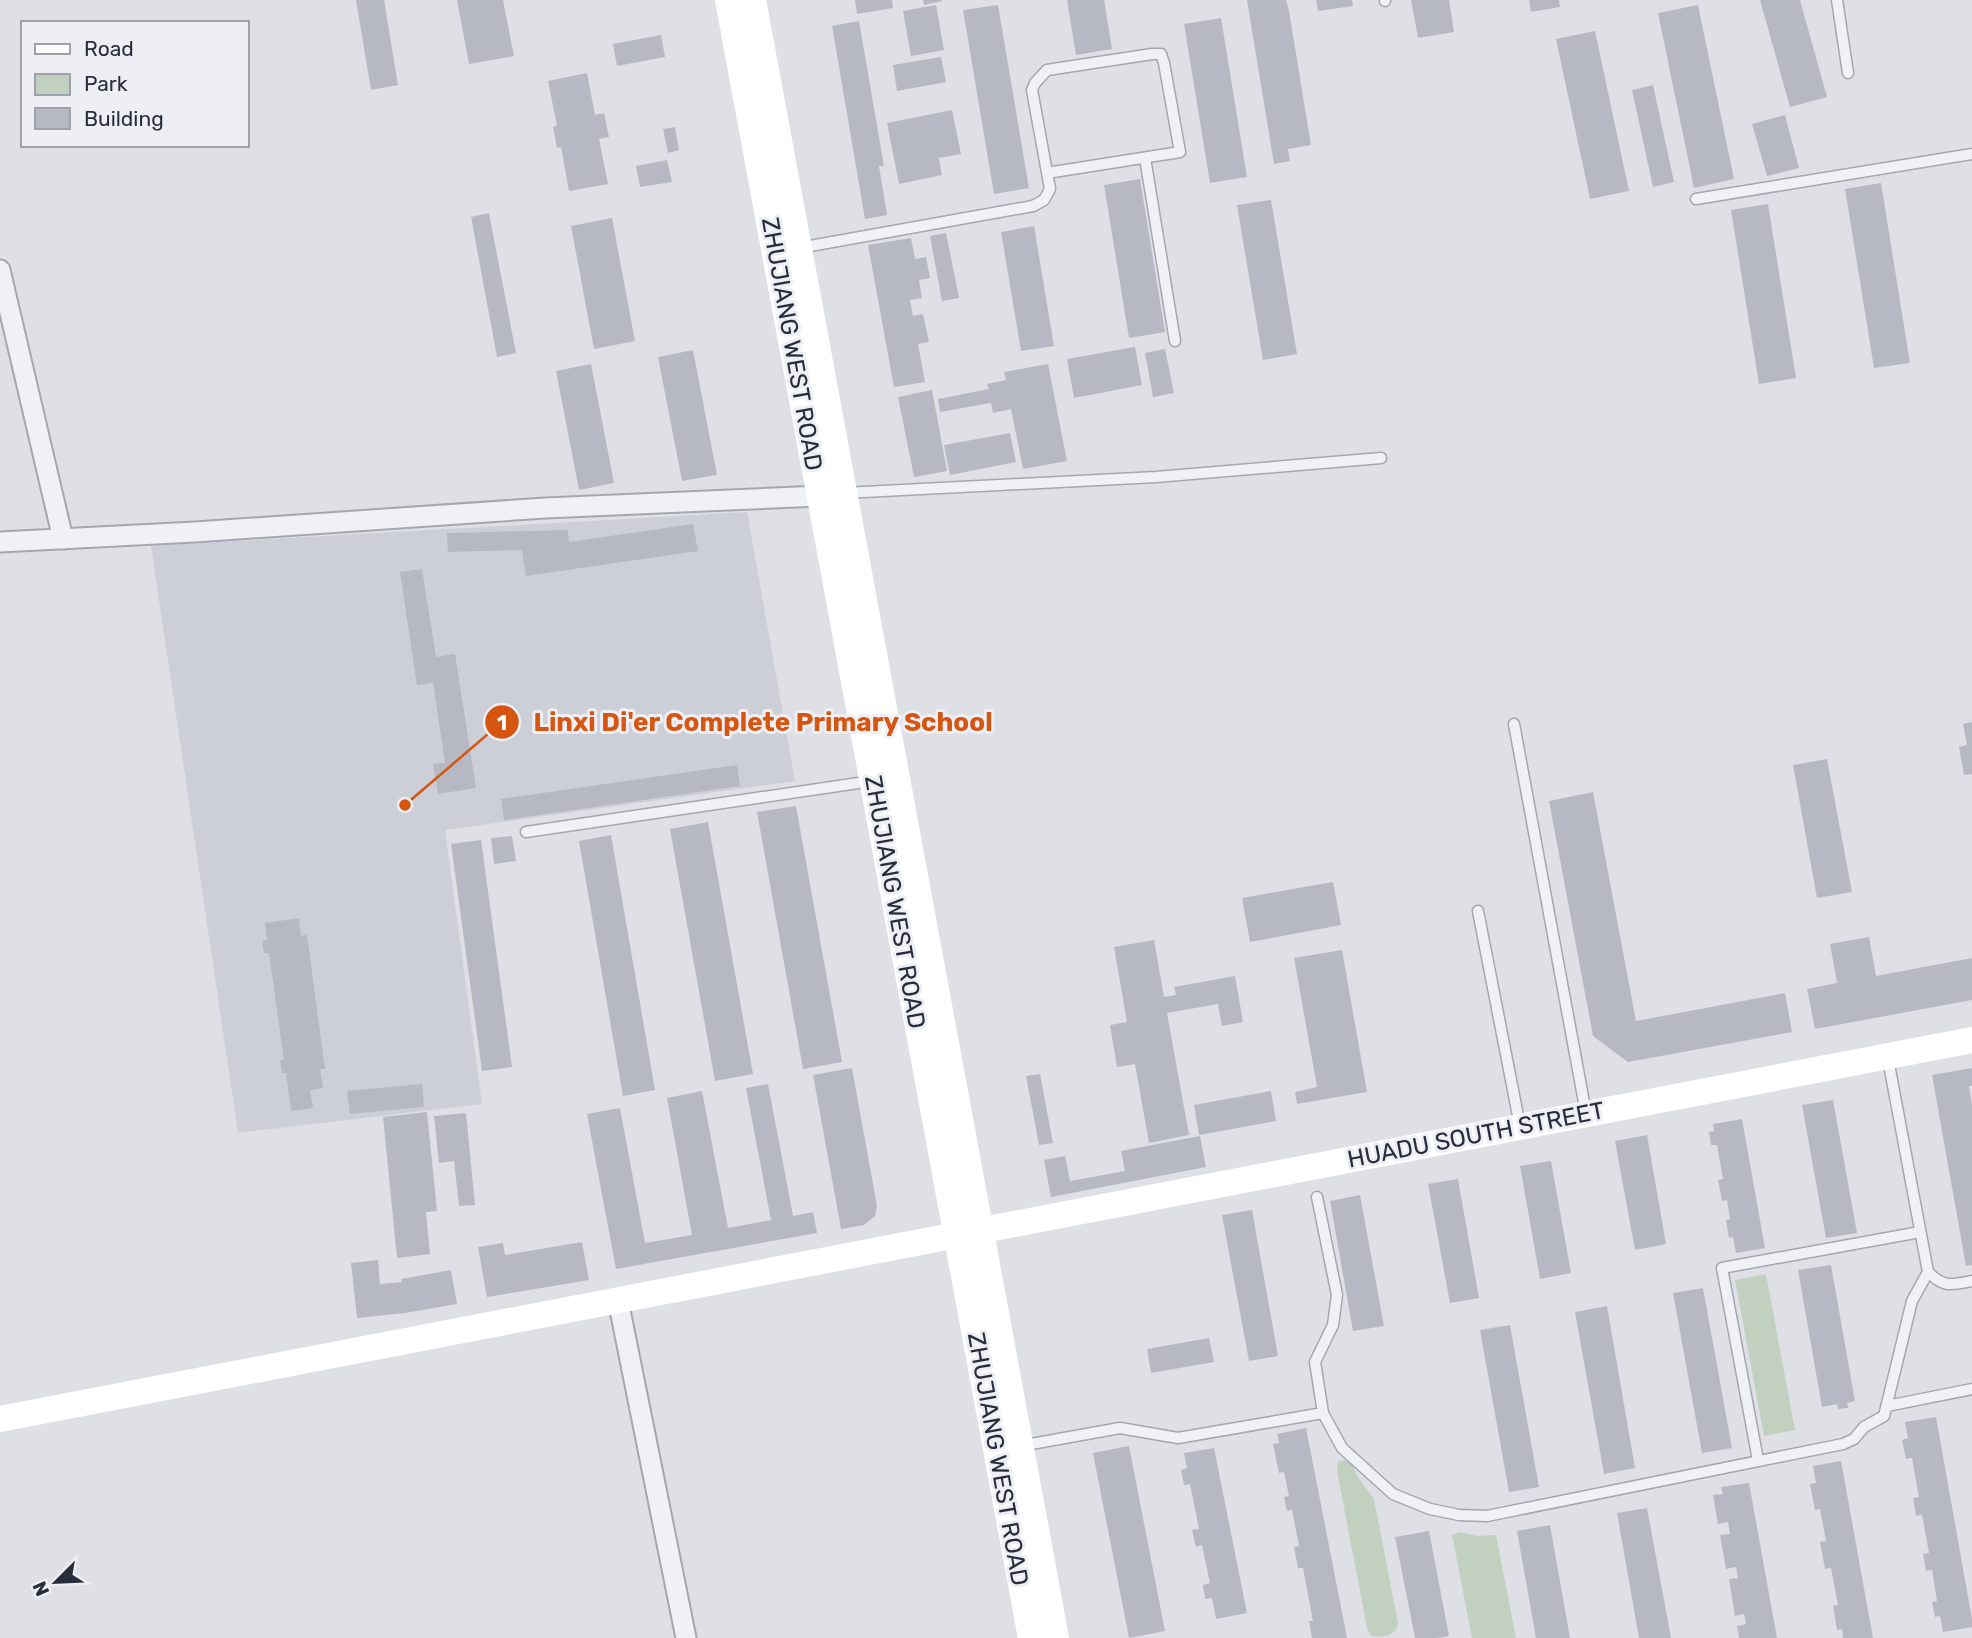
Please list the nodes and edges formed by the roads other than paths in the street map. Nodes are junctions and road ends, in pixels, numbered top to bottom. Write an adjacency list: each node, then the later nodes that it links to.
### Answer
1 (728, 0): 13 (main road, ZHUJIANG WEST ROAD)
2 (753, 0): 9 (main road, ZHUJIANG WEST ROAD)
3 (1837, 0): 4 (lane)
4 (1848, 74)
5 (1972, 154): 8 (lane)
6 (1145, 158): 7 (lane); 7 (lane); 11 (lane)
7 (1047, 173): 9 (lane)
8 (1696, 199)
9 (799, 248): 13 (main road, ZHUJIANG WEST ROAD)
10 (0, 270): 14 (street)
11 (1175, 341)
12 (1381, 458): 13 (lane)
13 (832, 495): 14 (street); 17 (main road, ZHUJIANG WEST ROAD); 26 (main road, ZHUJIANG WEST ROAD)
14 (64, 539): 15 (street)
15 (0, 542)
16 (1514, 724): 22 (lane)
17 (873, 781): 18 (lane); 26 (main road, ZHUJIANG WEST ROAD)
18 (526, 832)
19 (1478, 911): 23 (lane)
20 (1972, 1040): 21 (main road, HUADU SOUTH STREET)
21 (1887, 1056): 22 (main road, HUADU SOUTH STREET); 25 (lane)
22 (1586, 1114): 23 (main road, HUADU SOUTH STREET)
23 (1520, 1127): 26 (main road, HUADU SOUTH STREET)
24 (1317, 1197): 32 (lane)
25 (1920, 1232): 27 (lane); 35 (lane)
26 (968, 1233): 29 (main road, HUADU SOUTH STREET); 34 (main road, ZHUJIANG WEST ROAD); 37 (main road, ZHUJIANG WEST ROAD)
27 (1928, 1272): 28 (lane); 31 (lane)
28 (1972, 1281)
29 (618, 1300): 33 (main road, HUADU SOUTH STREET); 36 (street)
30 (1972, 1390): 31 (lane)
31 (1887, 1406): 35 (lane)
32 (1324, 1413): 34 (lane); 35 (lane)
33 (0, 1419)
34 (1020, 1446): 38 (main road, ZHUJIANG WEST ROAD)
35 (1758, 1460)
36 (686, 1638)
37 (1031, 1638)
38 (1056, 1638)

